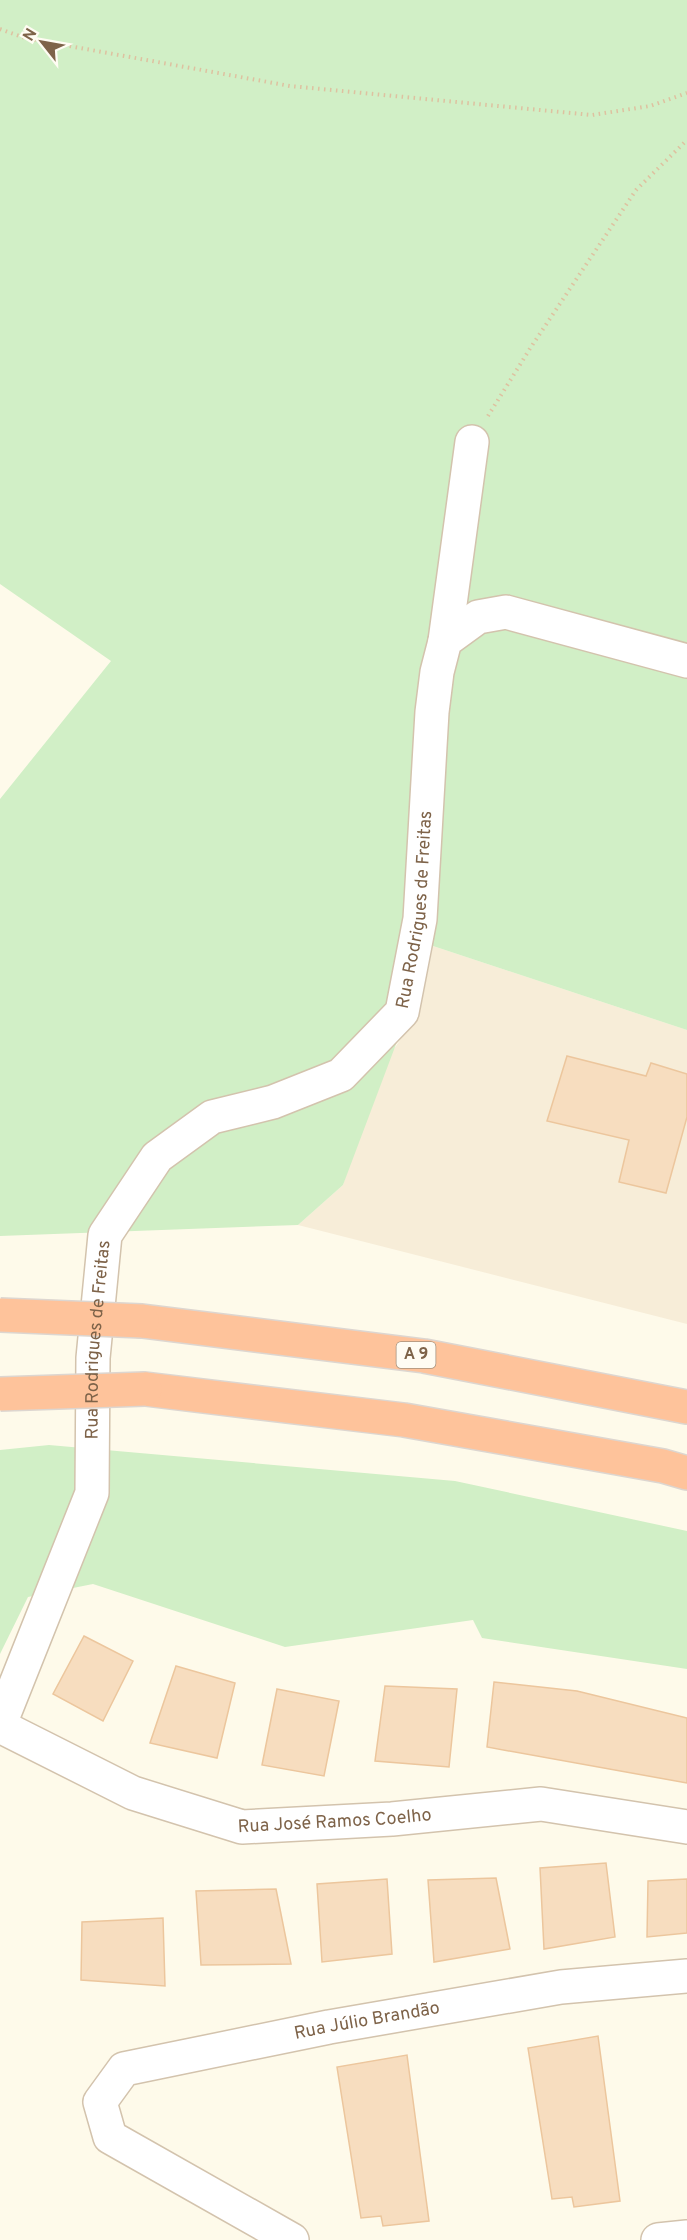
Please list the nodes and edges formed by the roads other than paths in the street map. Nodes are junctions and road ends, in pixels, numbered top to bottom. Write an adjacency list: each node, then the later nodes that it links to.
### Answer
1 (472, 442): 2 (street, Rua Rodrigues de Freitas)
2 (445, 641): 3 (street); 8 (street, Rua Rodrigues de Freitas)
3 (687, 661)
4 (0, 1315): 6 (highway, A 9, bridge)
5 (0, 1394): 7 (highway, bridge)
6 (687, 1407)
7 (687, 1473)
8 (0, 1725): 9 (street, Rua José Ramos Coelho)
9 (687, 1827)
10 (687, 1976): 12 (street, Rua Júlio Brandão)
11 (687, 2237): 13 (street)
12 (292, 2240)
13 (658, 2240)

